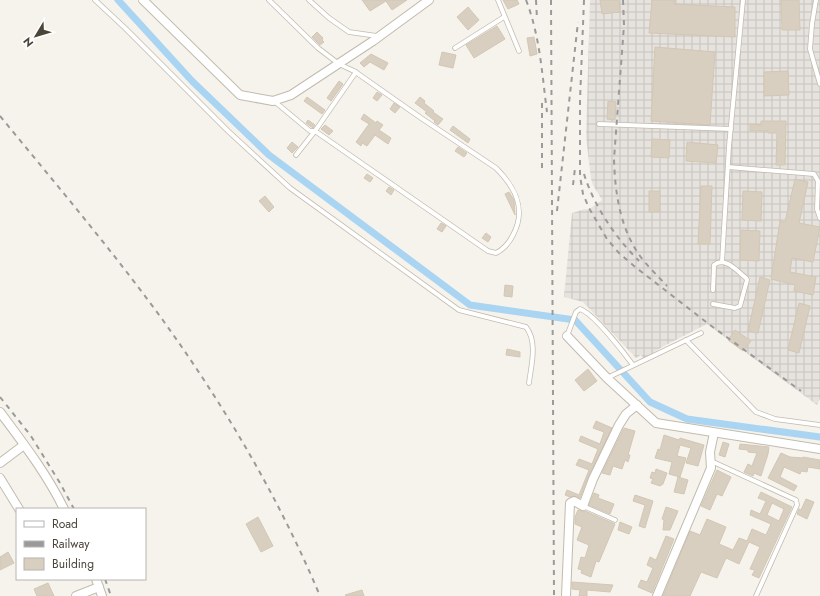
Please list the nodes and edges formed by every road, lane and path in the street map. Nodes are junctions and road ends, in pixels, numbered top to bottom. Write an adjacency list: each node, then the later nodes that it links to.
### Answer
1 (95, 0): 31 (lane)
2 (143, 0): 16 (street)
3 (268, 0): 13 (lane)
4 (309, 0): 10 (lane)
5 (429, 0): 10 (street)
6 (498, 0): 9 (lane)
7 (743, 0): 18 (lane)
8 (816, 0): 15 (lane)
9 (504, 16): 11 (lane); 12 (lane)
10 (380, 36): 13 (street)
11 (455, 48)
12 (520, 51)
13 (339, 64): 14 (lane); 16 (street)
14 (356, 72): 19 (lane); 19 (lane)
15 (820, 84)
16 (273, 101): 19 (lane)
17 (599, 124): 18 (lane)
18 (731, 129): 21 (lane)
19 (315, 132): 20 (lane)
20 (296, 155)
21 (728, 167): 22 (lane); 23 (lane)
22 (820, 218)
23 (722, 262): 24 (lane); 25 (lane)
24 (713, 290)
25 (713, 304)
26 (701, 332): 28 (lane)
27 (568, 335): 29 (lane); 30 (street)
28 (686, 340): 29 (lane); 34 (lane)
29 (633, 365): 30 (lane)
30 (607, 378): 32 (street)
31 (529, 383)
32 (637, 405): 35 (street); 41 (street)
33 (0, 412): 36 (street)
34 (820, 425)
35 (714, 433): 37 (street); 38 (street)
36 (24, 445): 39 (street); 43 (street)
37 (820, 449)
38 (710, 461): 49 (street); 50 (lane)
39 (0, 463)
40 (0, 478): 42 (street)
41 (583, 506): 44 (lane); 48 (street)
42 (18, 508)
43 (64, 508)
44 (616, 520)
45 (97, 583): 46 (street); 47 (street)
46 (76, 596)
47 (102, 596)
48 (566, 596)
49 (657, 596)
50 (756, 596)

